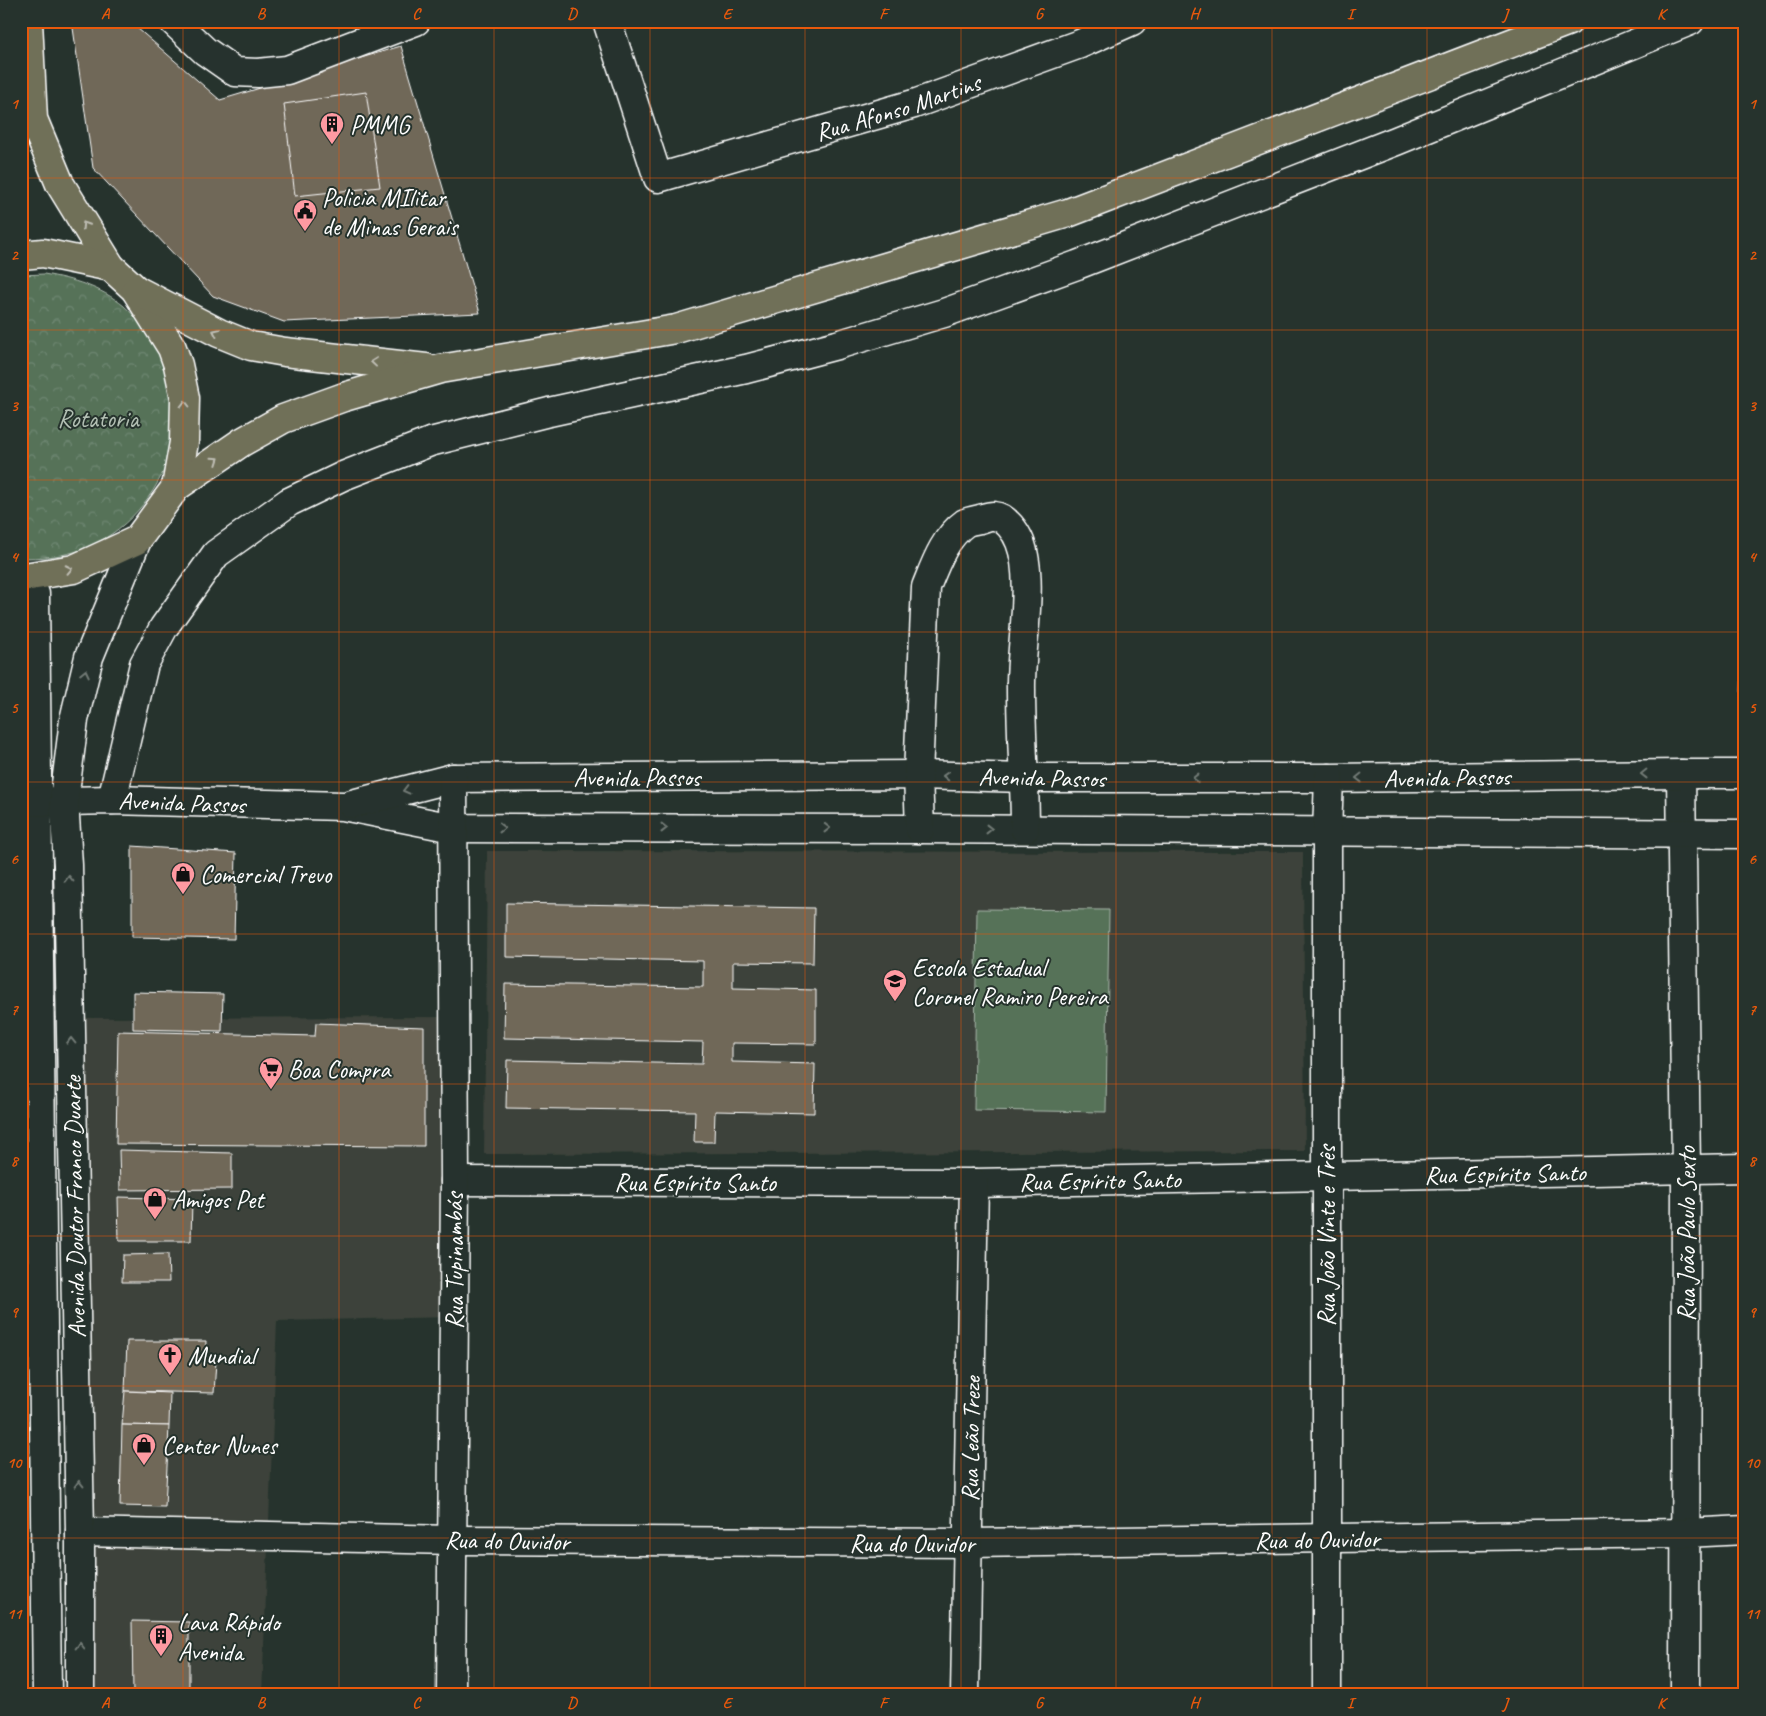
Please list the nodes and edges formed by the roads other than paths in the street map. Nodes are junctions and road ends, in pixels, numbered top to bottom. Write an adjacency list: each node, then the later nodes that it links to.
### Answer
1 (173, 21): 9 (street)
2 (201, 21): 9 (street)
3 (416, 21): 9 (street)
4 (607, 21): 5 (street, Rua Afonso Martins)
5 (1132, 21)
6 (1569, 21): 15 (main road)
7 (1690, 21): 26 (street)
8 (26, 26): 10 (main road)
9 (205, 51)
10 (33, 119): 11 (main road); 13 (main road, one-way to 10)
11 (21, 144)
12 (21, 255): 13 (main road)
13 (110, 266): 14 (main road)
14 (135, 289): 15 (main road, one-way to 14); 16 (main road, one-way to 14)
15 (440, 369): 16 (main road, one-way to 15)
16 (176, 488): 17 (main road)
17 (138, 540): 18 (main road, one-way to 17); 25 (street, Avenida Doutor Franco Duarte, one-way to 17)
18 (26, 588): 46 (street); 47 (street)
19 (1681, 774): 20 (street, Avenida Passos); 24 (street, Avenida Passos, one-way to 24); 33 (street, Rua João Paulo Sexto)
20 (1745, 774)
21 (918, 775): 22 (street, Avenida Passos); 23 (street, Avenida Passos, one-way to 21); 23 (street); 30 (street)
22 (453, 778): 28 (street, Avenida Passos, one-way to 28); 29 (street, Rua Tupinambás)
23 (1025, 778): 24 (street, Avenida Passos, one-way to 23); 31 (street)
24 (1329, 778): 32 (street, Rua João Vinte e Três)
25 (64, 800): 26 (street, Avenida Passos); 27 (street, Avenida Passos); 41 (street, Avenida Doutor Franco Duarte, one-way to 25)
26 (112, 800): 28 (street, Avenida Passos)
27 (21, 802)
28 (343, 806): 29 (street, Avenida Passos)
29 (453, 828): 30 (street, Avenida Passos, one-way to 30); 38 (street, Rua Tupinambás)
30 (920, 829): 31 (street, Avenida Passos, one-way to 31)
31 (1025, 829): 32 (street, Avenida Passos)
32 (1327, 832): 33 (street, Avenida Passos); 37 (street, Rua João Vinte e Três)
33 (1681, 834): 34 (street, Avenida Passos); 36 (street, Rua João Paulo Sexto)
34 (1745, 834)
35 (1745, 1168): 36 (street, Rua Espírito Santo)
36 (1686, 1170): 37 (street, Rua Espírito Santo); 42 (street, Rua João Paulo Sexto)
37 (1326, 1176): 39 (street, Rua Espírito Santo); 43 (street, Rua João Vinte e Três)
38 (454, 1180): 39 (street, Rua Espírito Santo); 44 (street, Rua Tupinambás)
39 (974, 1183): 45 (street, Rua Leão Treze)
40 (1745, 1530): 42 (street, Rua do Ouvidor)
41 (80, 1532): 44 (street, Rua do Ouvidor); 48 (street, Avenida Doutor Franco Duarte, one-way to 41)
42 (1686, 1533): 43 (street, Rua do Ouvidor); 52 (street, Rua João Paulo Sexto)
43 (1326, 1539): 45 (street, Rua do Ouvidor); 51 (street, Rua João Vinte e Três)
44 (452, 1540): 45 (street, Rua do Ouvidor); 49 (street, Rua Tupinambás)
45 (968, 1543): 50 (street, Rua Leão Treze)
46 (34, 1695)
47 (47, 1695)
48 (80, 1695)
49 (451, 1695)
50 (966, 1695)
51 (1327, 1695)
52 (1685, 1695)

